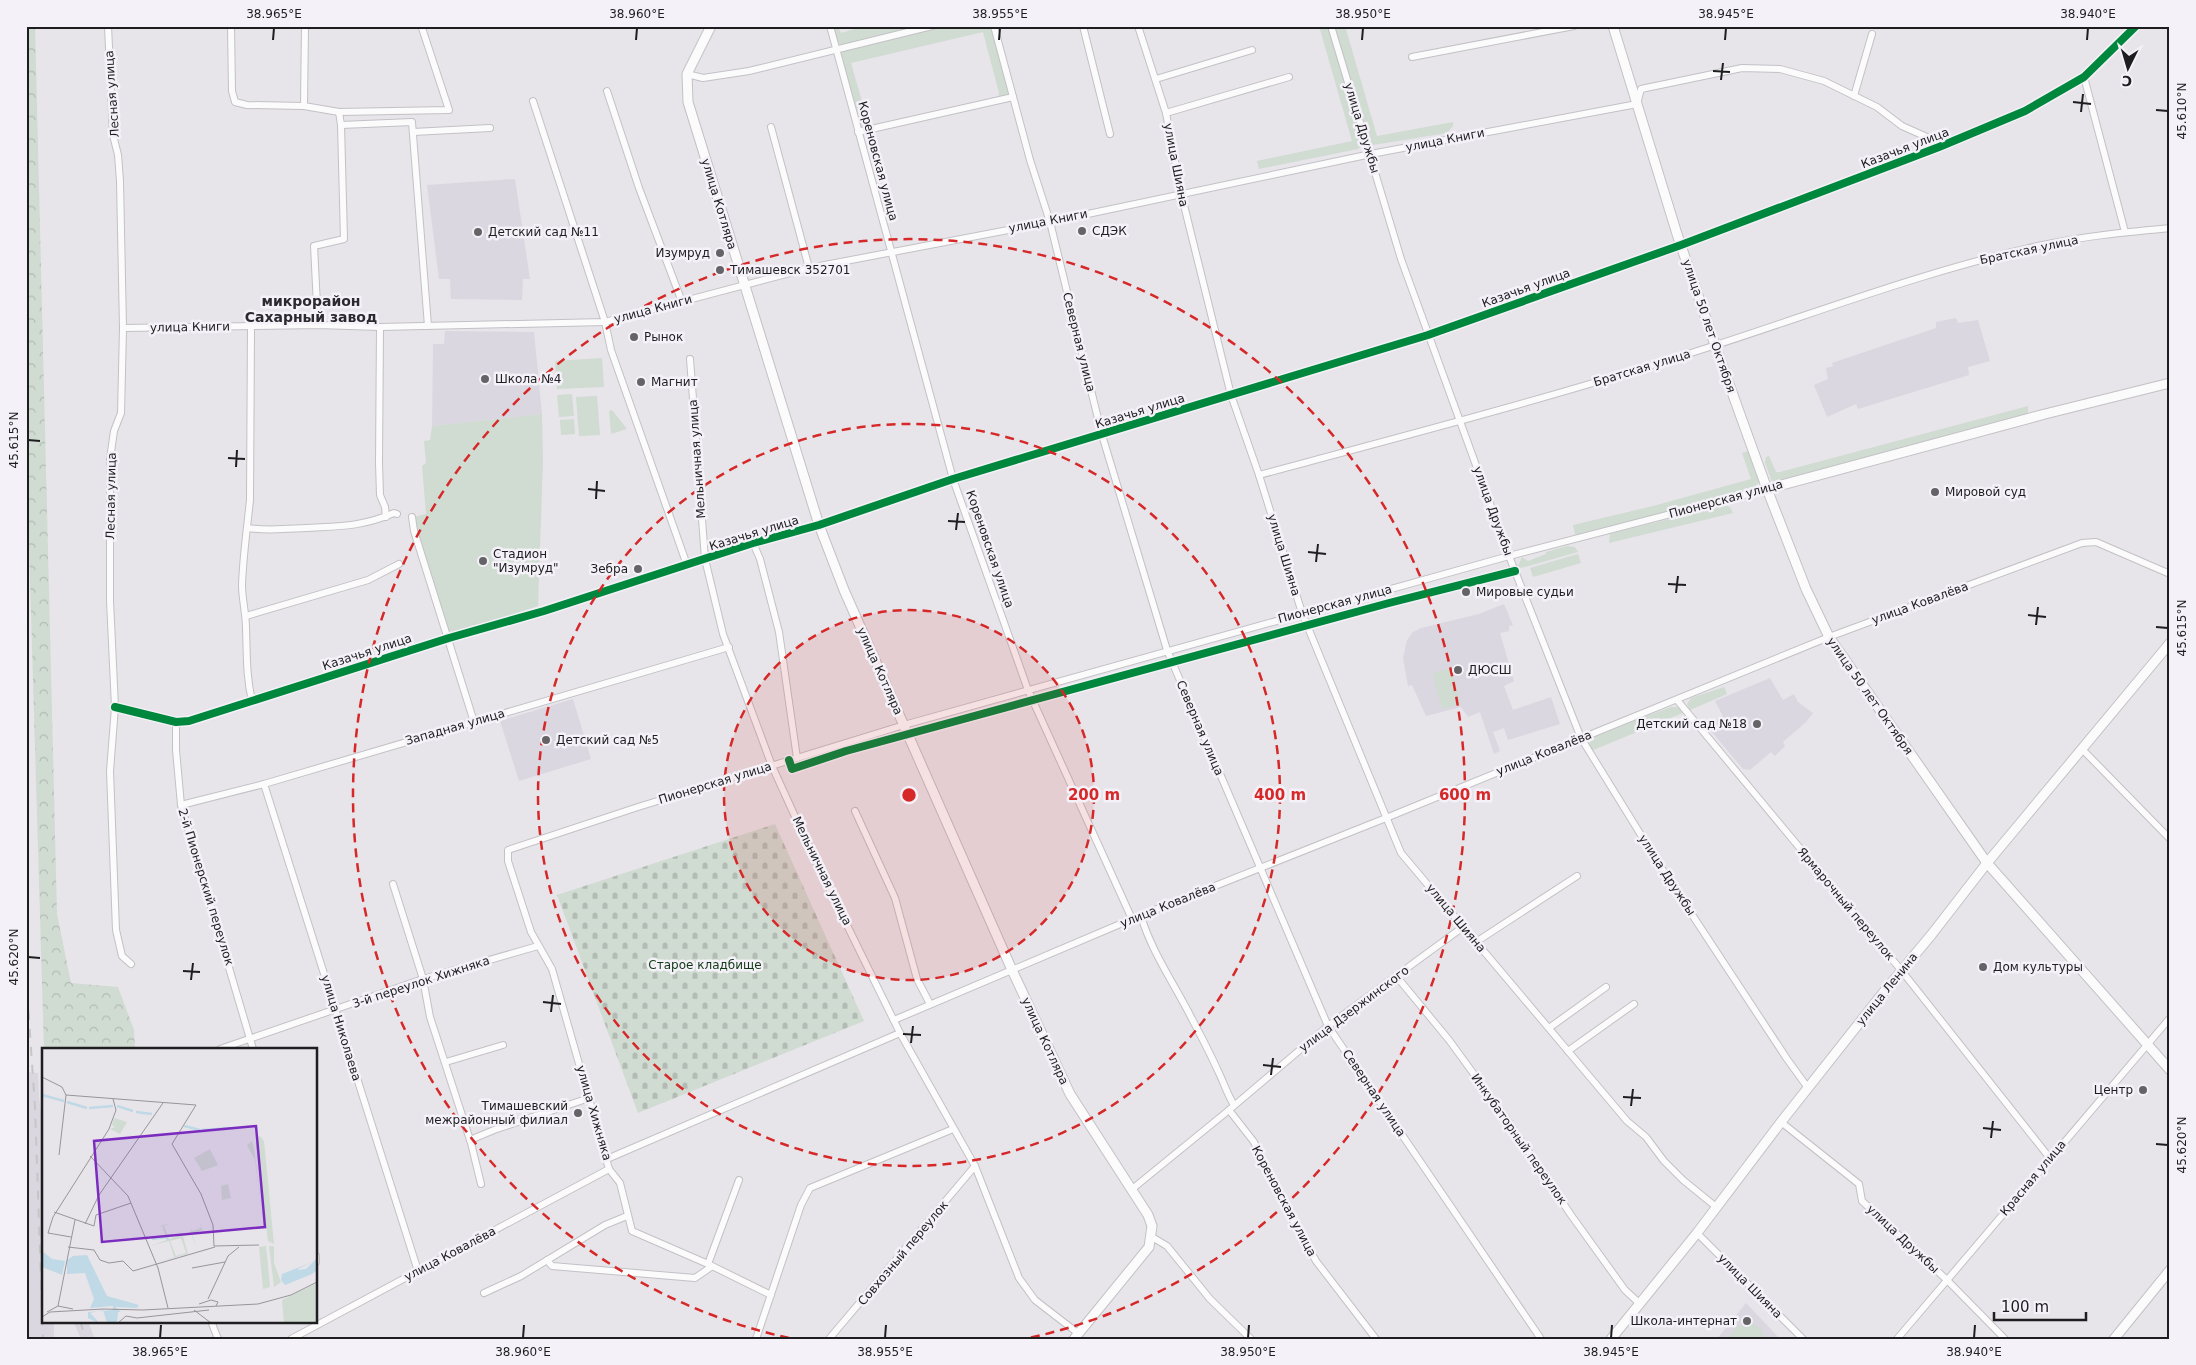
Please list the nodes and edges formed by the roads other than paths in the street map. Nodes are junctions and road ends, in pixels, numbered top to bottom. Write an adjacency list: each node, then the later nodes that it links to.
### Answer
1 (108, 26): 53 (street, Лесная улица)
2 (231, 26): 28 (street)
3 (305, 26): 28 (street)
4 (711, 26): 19 (main road, улица Котляра)
5 (830, 26): 16 (street, Кореновская улица)
6 (932, 26): 16 (street)
7 (994, 26): 25 (street, Северная улица)
8 (1083, 26): 36 (street)
9 (1138, 26): 22 (street, улица Шияна)
10 (1332, 26): 38 (street, улица Дружбы)
11 (1574, 26): 18 (street)
12 (1613, 26): 27 (main road, улица 50 лет Октября)
13 (2136, 26): 21 (street, Казачья улица)
14 (422, 28): 29 (street)
15 (1872, 34): 24 (street)
16 (836, 50): 19 (street); 35 (street, Кореновская улица)
17 (1252, 50): 22 (street)
18 (1412, 57)
19 (687, 74): 46 (main road, улица Котляра)
20 (1289, 77): 30 (street)
21 (2084, 77): 37 (street, Казачья улица); 42 (street)
22 (1156, 79): 30 (street, улица Шияна)
23 (607, 91): 47 (street)
24 (1854, 96): 27 (street); 37 (street)
25 (1013, 97): 35 (street); 40 (street, Северная улица)
26 (533, 101): 48 (street)
27 (1637, 104): 38 (street, улица Книги); 43 (main road, улица 50 лет Октября)
28 (304, 106): 29 (street)
29 (339, 112): 31 (street)
30 (1166, 113): 39 (street, улица Шияна)
31 (341, 125): 34 (street); 49 (street)
32 (771, 127): 45 (street)
33 (490, 128): 34 (street)
34 (413, 132): 51 (street)
35 (858, 132): 44 (street, Кореновская улица)
36 (1110, 134)
37 (1939, 147): 43 (street, Казачья улица)
38 (1371, 154): 39 (street, улица Книги); 54 (street, улица Дружбы)
39 (1181, 193): 40 (street, улица Книги); 58 (street, улица Шияна)
40 (1050, 222): 44 (street, улица Книги); 60 (street, Северная улица)
41 (2170, 228): 42 (street, Братская улица)
42 (2125, 232): 55 (street, Братская улица)
43 (1681, 245): 54 (street, Казачья улица); 55 (main road, улица 50 лет Октября)
44 (891, 252): 45 (street, улица Книги); 62 (street, Кореновская улица)
45 (810, 268): 46 (street, улица Книги)
46 (744, 285): 47 (street, улица Книги); 67 (main road, улица Котляра)
47 (682, 302): 48 (street, улица Книги)
48 (605, 322): 51 (street, улица Книги); 73 (street)
49 (318, 325): 50 (street, улица Книги); 52 (street, улица Книги)
50 (251, 326): 53 (street, улица Книги); 68 (street)
51 (428, 326): 52 (street, улица Книги)
52 (380, 327): 65 (street)
53 (123, 328): 85 (street, Лесная улица)
54 (1428, 335): 58 (street, Казачья улица); 59 (street, улица Дружбы)
55 (1715, 345): 59 (street, Братская улица); 63 (main road, улица 50 лет Октября)
56 (690, 359): 71 (street, Мельничная улица)
57 (2170, 383): 63 (main road, Пионерская улица)
58 (1231, 395): 60 (street, Казачья улица); 61 (street, улица Шияна)
59 (1460, 420): 61 (street, Братская улица); 70 (street, улица Дружбы)
60 (1102, 435): 62 (street, Казачья улица); 81 (street, Северная улица)
61 (1259, 475): 75 (street, улица Шияна)
62 (953, 479): 67 (street, Казачья улица); 82 (street, Кореновская улица)
63 (1767, 489): 70 (street, Пионерская улица); 77 (main road, улица 50 лет Октября)
64 (397, 514): 65 (street)
65 (386, 517): 68 (street)
66 (412, 517): 78 (street)
67 (819, 525): 69 (street, Казачья улица); 88 (main road, улица Котляра)
68 (248, 528): 76 (street)
69 (753, 544): 71 (street, Казачья улица); 91 (street)
70 (1509, 556): 75 (street, Пионерская улица); 89 (street, улица Дружбы)
71 (705, 560): 73 (street, Казачья улица); 80 (street, Мельничная улица)
72 (399, 564): 76 (street)
73 (687, 565): 78 (street, Казачья улица)
74 (2170, 574): 77 (street, улица Ковалёва)
75 (1302, 613): 81 (street, Пионерская улица); 96 (street, улица Шияна)
76 (246, 616): 84 (street)
77 (1829, 637): 83 (street, улица Ковалёва); 99 (main road, улица 50 лет Октября)
78 (449, 638): 84 (street, Казачья улица); 87 (street)
79 (2170, 643): 90 (main road, улица Ленина)
80 (729, 647): 87 (street, Западная улица); 92 (street, Мельничная улица)
81 (1167, 650): 82 (street, Пионерская улица); 100 (street, Северная улица)
82 (1028, 690): 88 (street, Пионерская улица); 104 (street, Кореновская улица)
83 (1677, 700): 89 (street, улица Ковалёва); 110 (street, Ярмарочный переулок)
84 (252, 701): 86 (street, Казачья улица)
85 (115, 707): 86 (street, Казачья улица); 108 (street, Лесная улица)
86 (176, 722): 94 (street, 2-й Пионерский переулок)
87 (474, 722): 93 (street, Западная улица)
88 (904, 725): 91 (street, Пионерская улица); 109 (main road, улица Котляра)
89 (1581, 738): 96 (street, улица Ковалёва); 130 (street, улица Дружбы)
90 (2082, 748): 97 (street); 99 (main road, улица Ленина)
91 (797, 758): 92 (street, Пионерская улица)
92 (772, 766): 98 (street, Пионерская улица); 118 (street, Мельничная улица)
93 (264, 784): 94 (street, Западная улица); 116 (street, улица Николаева)
94 (181, 805): 122 (street, 2-й Пионерский переулок)
95 (855, 811): 114 (street)
96 (1386, 818): 100 (street, улица Ковалёва); 105 (street, улица Шияна)
97 (2170, 839)
98 (508, 850): 107 (street, улица Хижняка)
99 (1987, 863): 110 (main road, улица Ленина); 123 (main road, улица 50 лет Октября)
100 (1261, 868): 103 (street, улица Ковалёва); 119 (street, Северная улица)
101 (1578, 876): 106 (street)
102 (392, 884): 112 (street)
103 (1141, 916): 104 (street, улица Ковалёва); 132 (street, Кореновская улица)
104 (1132, 919): 109 (street, улица Ковалёва)
105 (1463, 927): 106 (street, улица Шияна); 111 (street, улица Дзержинского)
106 (1476, 942): 120 (street, улица Шияна)
107 (538, 946): 112 (street, 3-й переулок Хижняка); 131 (street, улица Хижняка)
108 (131, 964)
109 (1012, 970): 114 (street, улица Ковалёва); 142 (main road, улица Котляра)
110 (1901, 970): 130 (main road, улица Ленина); 136 (street, Ярмарочный переулок)
111 (1397, 976): 119 (street, улица Дзержинского); 154 (street, Инкубаторный переулок)
112 (423, 979): 116 (street, 3-й переулок Хижняка); 128 (street)
113 (1606, 987): 120 (street)
114 (930, 1004): 118 (street, улица Ковалёва)
115 (1634, 1004): 127 (street)
116 (336, 1010): 122 (street, 3-й переулок Хижняка); 150 (street, улица Николаева)
117 (2170, 1018): 123 (street, Красная улица)
118 (894, 1020): 121 (street, Мельничная улица)
119 (1328, 1026): 132 (street, улица Дзержинского); 163 (street, Северная улица)
120 (1549, 1028): 127 (street, улица Шияна)
121 (900, 1033): 134 (street, Мельничная улица); 137 (street)
122 (250, 1039): 125 (street, 3-й переулок Хижняка); 126 (street, 2-й Пионерский переулок)
123 (2147, 1045): 129 (main road, улица 50 лет Октября); 136 (street, Красная улица)
124 (503, 1046): 128 (street)
125 (223, 1048)
126 (253, 1048)
127 (1568, 1051): 143 (street, улица Шияна)
128 (446, 1062): 135 (street)
129 (2170, 1070)
130 (1808, 1088): 133 (main road, улица Ленина)
131 (590, 1098): 135 (street); 137 (street, улица Хижняка)
132 (1232, 1108): 142 (street, улица Дзержинского); 162 (street, Кореновская улица)
133 (1780, 1122): 143 (main road, улица Ленина); 151 (street, улица Дружбы)
134 (953, 1129): 138 (street, Мельничная улица); 153 (street)
135 (470, 1140): 141 (street)
136 (2049, 1157): 151 (street, Красная улица)
137 (607, 1159): 139 (street, улица Хижняка)
138 (975, 1166): 156 (street, Мельничная улица); 160 (street, Совхозный переулок)
139 (609, 1169): 144 (street, улица Хижняка); 150 (street, улица Ковалёва)
140 (739, 1180): 148 (street)
141 (480, 1184)
142 (1131, 1190): 146 (main road, улица Котляра)
143 (1715, 1206): 145 (main road, улица Ленина)
144 (627, 1216): 147 (street); 148 (street, улица Хижняка)
145 (1697, 1233): 154 (main road, улица Ленина); 165 (street, улица Шияна)
146 (1152, 1237): 156 (main road); 161 (street)
147 (547, 1260): 148 (street); 152 (street)
148 (710, 1266): 153 (street, улица Хижняка)
149 (2170, 1270): 168 (main road)
150 (418, 1271): 158 (street, улица Ковалёва)
151 (1947, 1280): 166 (street, Красная улица); 167 (street, улица Дружбы)
152 (484, 1292)
153 (771, 1295): 159 (street)
154 (1638, 1303): 164 (main road, улица Ленина)
155 (211, 1322): 157 (street)
156 (1077, 1336)
157 (218, 1339)
158 (291, 1339)
159 (756, 1339)
160 (829, 1339)
161 (1251, 1339)
162 (1376, 1339)
163 (1541, 1339)
164 (1611, 1339)
165 (1804, 1339)
166 (1897, 1339)
167 (2005, 1339)
168 (2114, 1339)

